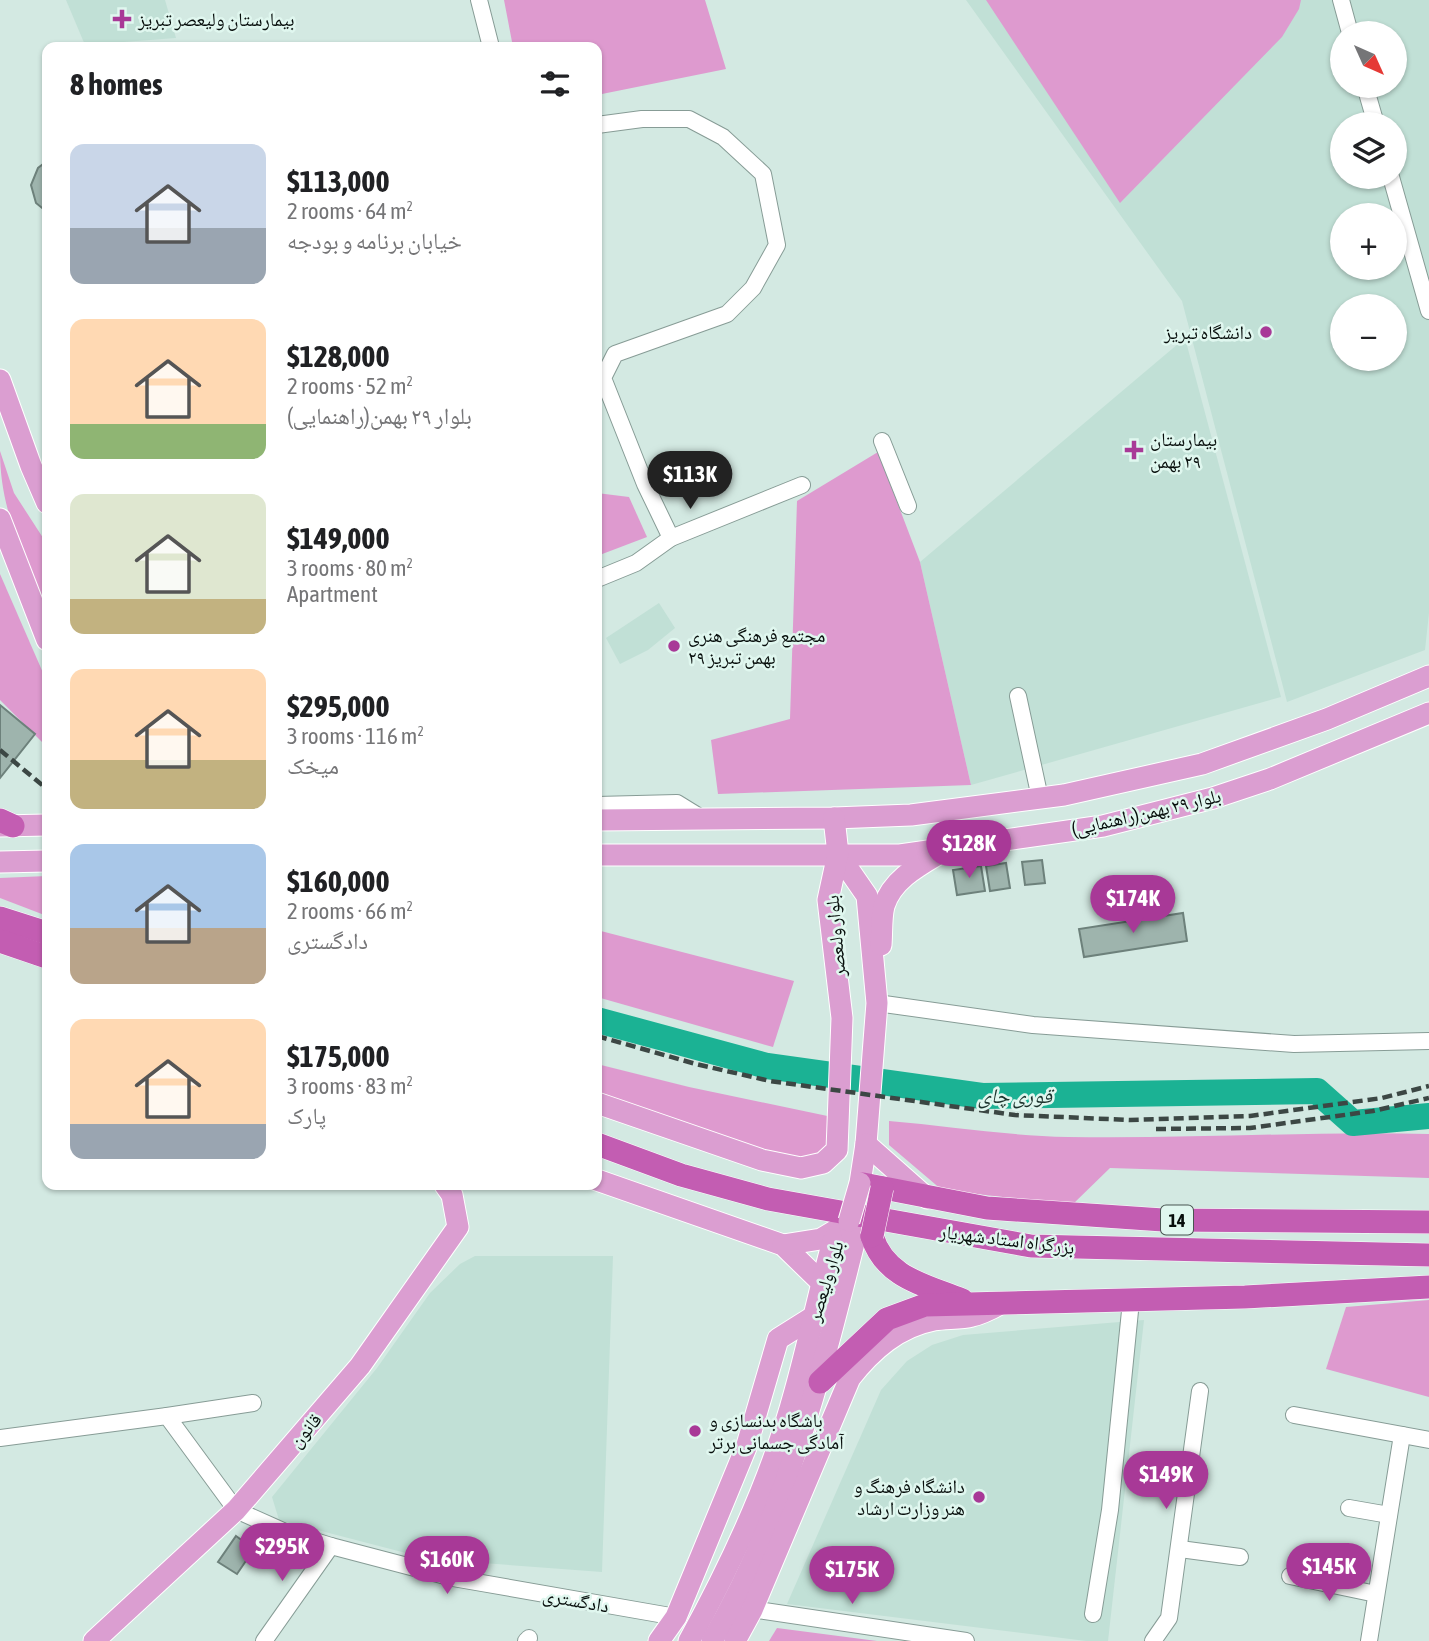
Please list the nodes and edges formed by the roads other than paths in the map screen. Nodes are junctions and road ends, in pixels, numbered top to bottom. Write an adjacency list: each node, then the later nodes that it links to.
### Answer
1 (479, 0): 4 (street)
2 (1340, 0): 3 (street)
3 (1346, 21)
4 (490, 42)
5 (602, 124): 16 (street)
6 (1394, 189): 7 (street)
7 (1429, 311)
8 (0, 380): 10 (main road)
9 (882, 441): 14 (street)
10 (31, 466): 11 (street); 13 (main road)
11 (42, 478)
12 (802, 485): 16 (street)
13 (42, 491)
14 (908, 506)
15 (0, 519): 18 (main road)
16 (671, 538): 17 (street)
17 (602, 577)
18 (42, 627)
19 (1429, 676): 22 (main road, بلوار ٢٩ بهمن(راهنمایی))
20 (1018, 696): 24 (street)
21 (1429, 713): 23 (main road, بلوار ٢٩ بهمن(راهنمایی))
22 (1327, 719): 23 (main road); 24 (main road, بلوار ٢٩ بهمن(راهنمایی))
23 (1340, 751): 32 (main road, بلوار ٢٩ بهمن(راهنمایی))
24 (1040, 798): 27 (main road, بلوار ٢٩ بهمن(راهنمایی))
25 (602, 805): 28 (street)
26 (42, 813): 30 (main road)
27 (834, 818): 28 (main road, بلوار ٢٩ بهمن(راهنمایی)); 33 (main road)
28 (703, 819): 29 (main road, بلوار ٢٩ بهمن(راهنمایی))
29 (602, 820)
30 (4, 824): 31 (main road)
31 (42, 825)
32 (946, 849): 33 (main road, بلوار ٢٩ بهمن(راهنمایی)); 41 (main road)
33 (838, 854): 34 (main road, بلوار ٢٩ بهمن(راهنمایی)); 41 (main road, بلوار ولىعصر); 43 (main road, بلوار ولىعصر)
34 (602, 855)
35 (42, 861): 36 (main road)
36 (0, 862)
37 (0, 918): 38 (highway)
38 (42, 931)
39 (0, 941): 40 (highway)
40 (42, 955)
41 (877, 1003): 42 (street); 44 (main road, بلوار ولىعصر)
42 (1429, 1041)
43 (602, 1105)
44 (866, 1144): 47 (main road, بلوار ولىعصر); 50 (main road)
45 (602, 1146): 54 (highway, بزرگراه استاد شهریار)
46 (602, 1182): 53 (main road)
47 (860, 1183): 48 (highway, بزرگراه استاد شهریار); 51 (main road, بلوار ولىعصر, bridge)
48 (882, 1188): 50 (highway, بزرگراه استاد شهریار); 58 (highway, bridge)
49 (448, 1190): 70 (main road, قانون)
50 (927, 1198): 52 (highway, بزرگراه استاد شهریار / 14)
51 (849, 1221): 53 (main road); 55 (main road, بلوار ولیعصر); 61 (main road, بلوار ولیعصر)
52 (1429, 1222)
53 (783, 1245): 55 (main road)
54 (1429, 1255)
55 (821, 1282): 60 (main road, بلوار ولیعصر)
56 (1429, 1287): 57 (highway)
57 (1131, 1301): 59 (highway); 78 (street)
58 (966, 1302): 59 (highway); 61 (highway)
59 (1006, 1302): 77 (main road)
60 (813, 1317): 79 (main road); 83 (main road, بلوار ولیعصر)
61 (820, 1382): 77 (main road, بلوار ولیعصر)
62 (1200, 1391): 73 (street)
63 (253, 1403): 65 (street)
64 (1294, 1415): 66 (street)
65 (167, 1416): 67 (street); 70 (street)
66 (1402, 1435): 68 (street); 71 (street)
67 (0, 1438)
68 (1429, 1440)
69 (1349, 1508): 71 (street)
70 (236, 1510): 72 (street, دادگستری); 80 (main road, قانون)
71 (1389, 1515): 76 (street)
72 (331, 1546): 79 (street, دادگستری); 81 (street)
73 (1180, 1549): 74 (street); 87 (street)
74 (1240, 1558)
75 (1290, 1576): 76 (street)
76 (1376, 1594): 88 (street)
77 (742, 1608): 84 (main road, بلوار ولیعصر); 85 (main road); 86 (street)
78 (1093, 1614)
79 (676, 1617): 82 (main road)
80 (94, 1641)
81 (264, 1641)
82 (659, 1641)
83 (689, 1641)
84 (712, 1641)
85 (735, 1641)
86 (966, 1641)
87 (1153, 1641)
88 (1369, 1641)

